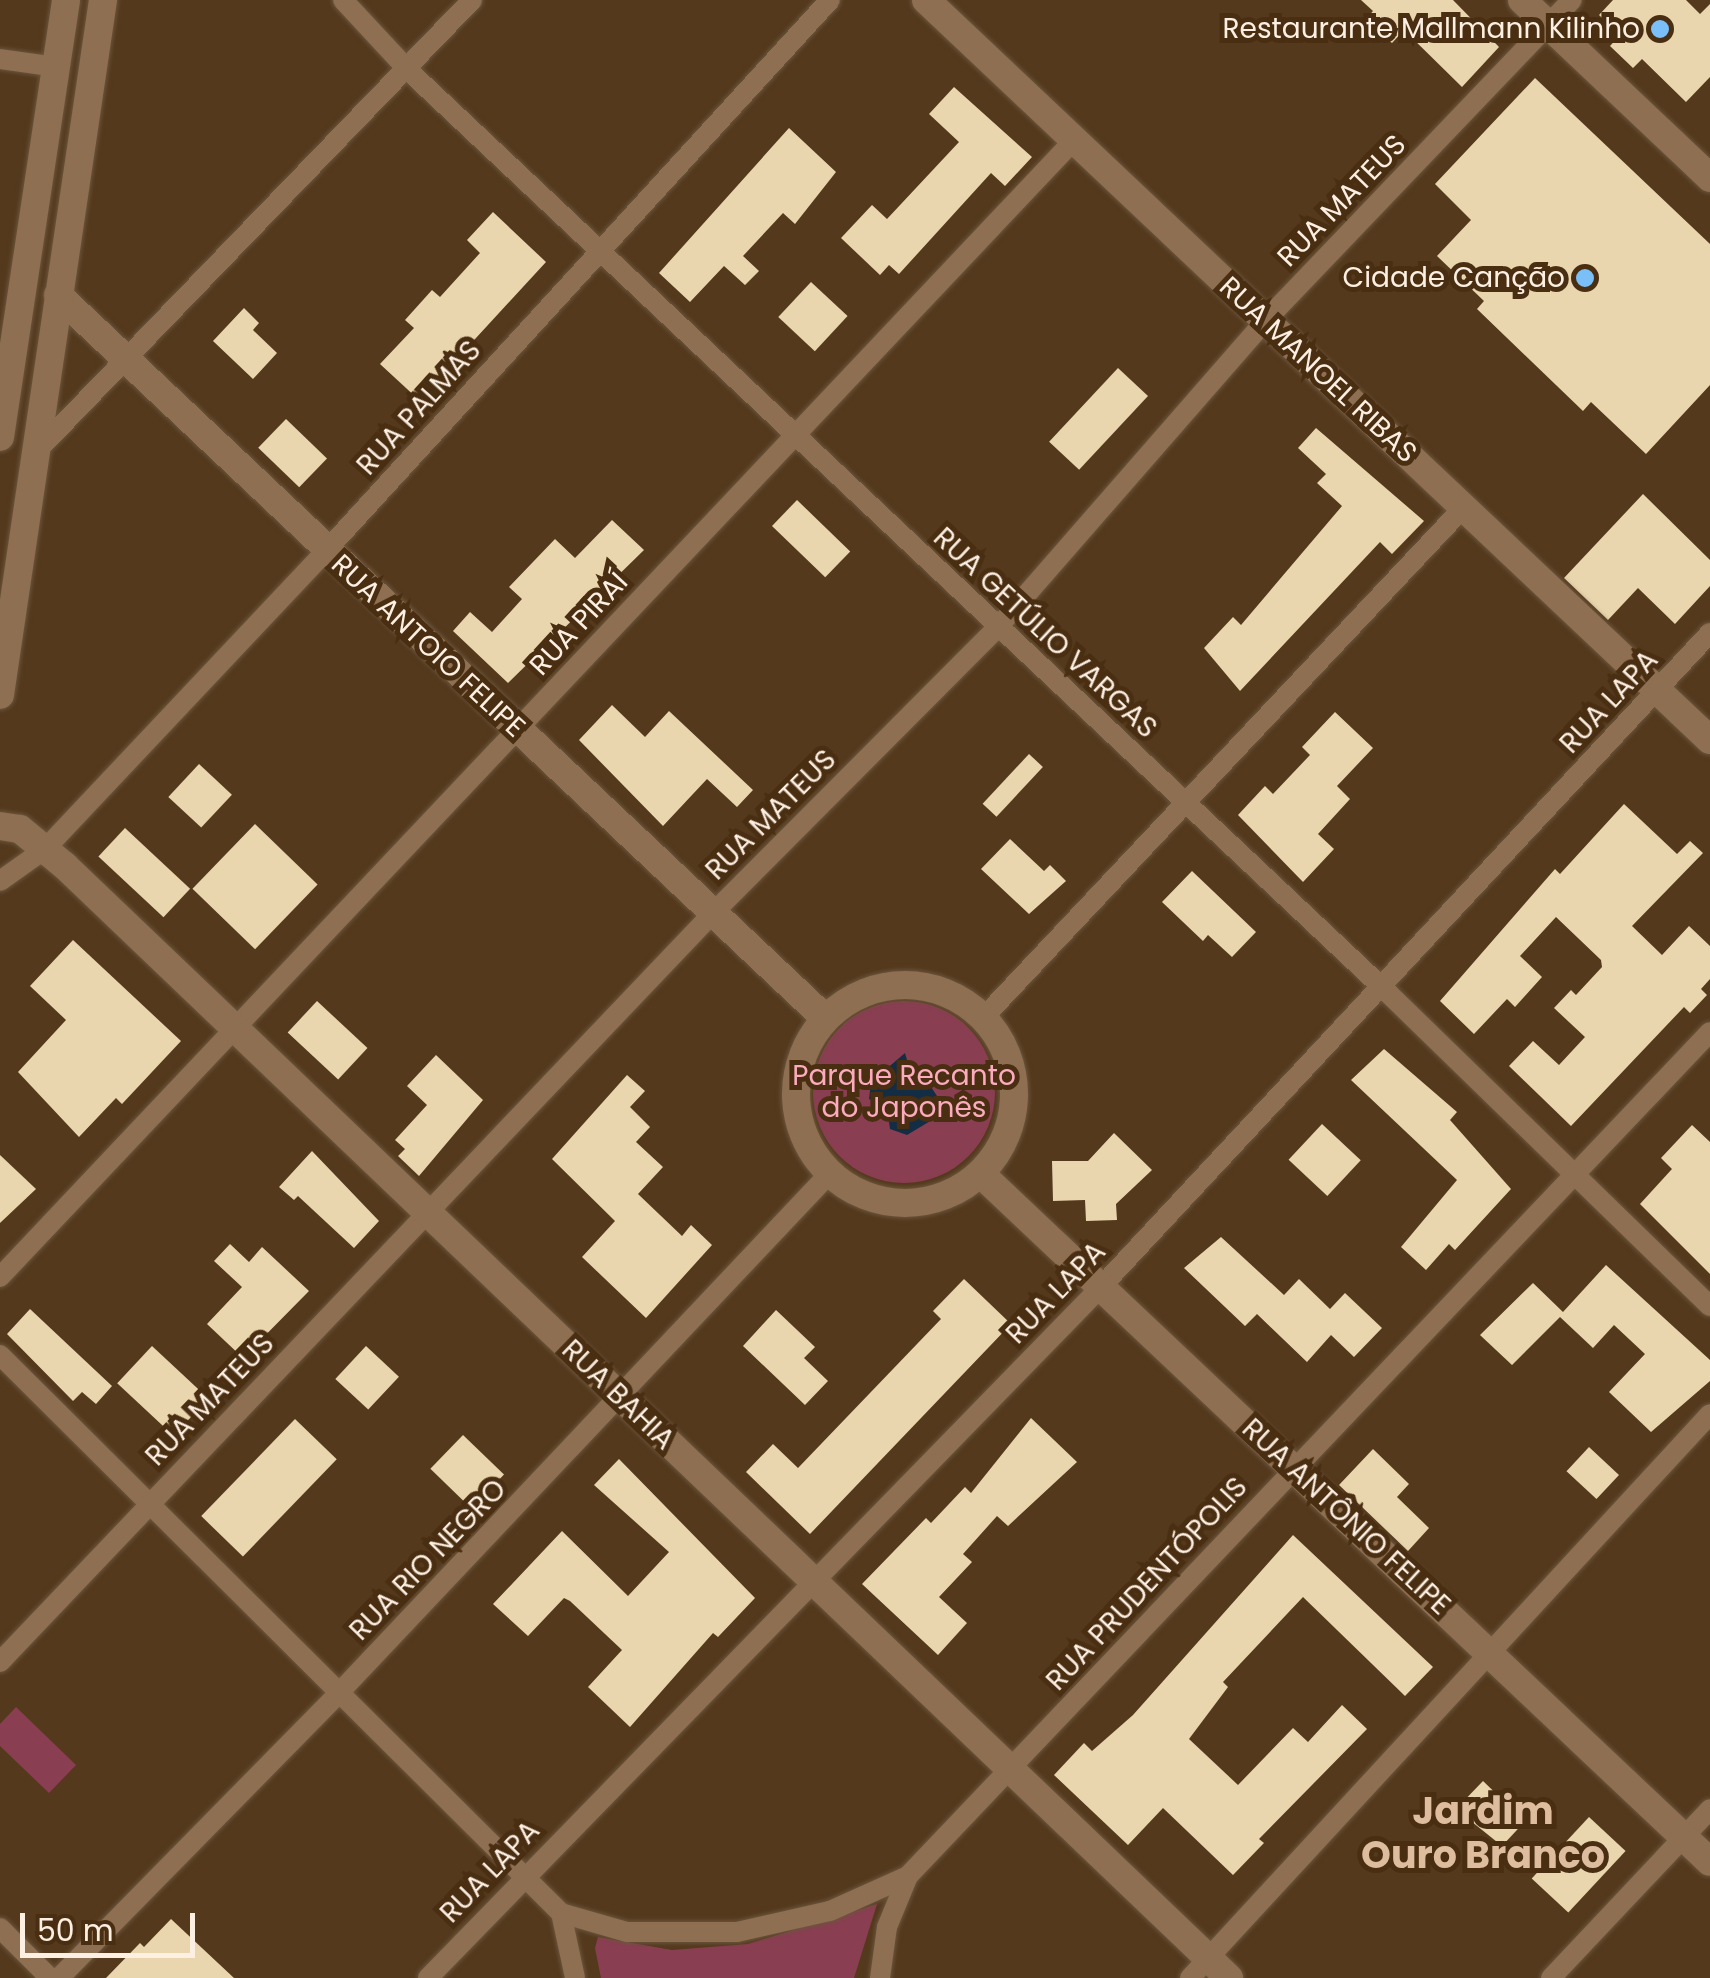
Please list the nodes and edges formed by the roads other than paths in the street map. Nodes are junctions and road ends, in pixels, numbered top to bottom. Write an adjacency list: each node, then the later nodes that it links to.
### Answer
1 (66, 0): 11 (street)
2 (343, 0): 12 (street, RUA GETÚLIO VARGAS)
3 (472, 0): 12 (street)
4 (830, 0): 15 (street, RUA PALMAS)
5 (926, 0): 13 (street, RUA MANOEL RIBAS)
6 (1522, 0): 9 (street)
7 (1572, 0): 9 (street, RUA MATEUS)
8 (104, 2): 17 (street)
9 (1548, 25): 14 (street); 18 (street, RUA MATEUS)
10 (0, 59): 11 (street)
11 (56, 67): 16 (street)
12 (408, 71): 15 (street, RUA GETÚLIO VARGAS); 19 (street)
13 (1074, 140): 18 (street, RUA MANOEL RIBAS); 21 (street, RUA PIRAÍ)
14 (1710, 178)
15 (600, 251): 21 (street, RUA GETÚLIO VARGAS); 24 (street, RUA PALMAS)
16 (24, 288): 17 (street); 20 (street)
17 (58, 295): 19 (street, RUA ANTOIO FELIPE); 22 (street)
18 (1265, 321): 23 (street, RUA MANOEL RIBAS); 25 (street, RUA MATEUS)
19 (124, 359): 22 (street); 24 (street, RUA ANTOIO FELIPE)
20 (1, 429)
21 (796, 436): 25 (street, RUA GETÚLIO VARGAS); 29 (street, RUA PIRAÍ)
22 (35, 453): 28 (street)
23 (1464, 507): 27 (street, RUA MANOEL RIBAS); 31 (street)
24 (324, 552): 29 (street, RUA ANTOIO FELIPE); 33 (street, RUA PALMAS)
25 (998, 626): 31 (street, RUA GETÚLIO VARGAS); 35 (street, RUA MATEUS)
26 (1710, 632): 27 (street, RUA LAPA)
27 (1657, 689): 30 (street, RUA MANOEL RIBAS); 36 (street, RUA LAPA)
28 (0, 695)
29 (518, 729): 35 (street, RUA ANTOIO FELIPE); 39 (street, RUA PIRAÍ)
30 (1710, 740)
31 (1186, 803): 36 (street, RUA GETÚLIO VARGAS); 38 (street)
32 (0, 826): 33 (street, RUA BAHIA)
33 (45, 848): 34 (street, RUA PALMAS); 39 (street, RUA BAHIA)
34 (0, 881)
35 (715, 911): 37 (street, RUA ANTOIO FELIPE); 44 (street, RUA MATEUS)
36 (1384, 989): 43 (street, RUA GETÚLIO VARGAS); 46 (street, RUA LAPA)
37 (825, 1018): 38 (street); 41 (street)
38 (984, 1018): 42 (street)
39 (234, 1029): 44 (street, RUA BAHIA); 45 (street, RUA PIRAÍ)
40 (1710, 1032): 43 (street, RUA PRUDENTÓPOLIS)
41 (829, 1174): 42 (street); 49 (street, RUA RIO NEGRO)
42 (981, 1174): 46 (street, RUA ANTÔNIO FELIPE)
43 (1578, 1178): 47 (street, RUA GETÚLIO VARGAS); 51 (street, RUA PRUDENTÓPOLIS)
44 (427, 1212): 49 (street, RUA BAHIA); 52 (street, RUA MATEUS)
45 (0, 1277)
46 (1100, 1288): 51 (street, RUA ANTÔNIO FELIPE); 53 (street, RUA LAPA)
47 (1710, 1306)
48 (0, 1355): 52 (street, RUA PRUDENTÓPOLIS)
49 (621, 1398): 53 (street, RUA BAHIA); 56 (street, RUA RIO NEGRO)
50 (1710, 1414): 54 (street)
51 (1294, 1468): 54 (street, RUA ANTÔNIO FELIPE); 57 (street, RUA PRUDENTÓPOLIS)
52 (149, 1503): 55 (street, RUA MATEUS); 56 (street, RUA PRUDENTÓPOLIS)
53 (815, 1582): 57 (street, RUA BAHIA); 61 (street, RUA LAPA)
54 (1491, 1652): 59 (street, RUA ANTÔNIO FELIPE); 65 (street)
55 (0, 1662)
56 (338, 1695): 61 (street, RUA PRUDENTÓPOLIS); 67 (street, RUA RIO NEGRO)
57 (1011, 1770): 62 (street, RUA PRUDENTÓPOLIS); 65 (street, RUA BAHIA)
58 (1710, 1809): 59 (street)
59 (1684, 1837): 60 (street, RUA ANTÔNIO FELIPE); 71 (street)
60 (1710, 1862)
61 (523, 1876): 63 (street, RUA PRUDENTÓPOLIS); 68 (street, RUA LAPA)
62 (908, 1876): 63 (street, RUA PRUDENTÓPOLIS); 70 (street)
63 (561, 1913): 69 (street)
64 (0, 1928): 66 (street)
65 (1209, 1972)
66 (50, 1978)
67 (60, 1978)
68 (428, 1978)
69 (576, 1978)
70 (880, 1978)
71 (1551, 1978)

